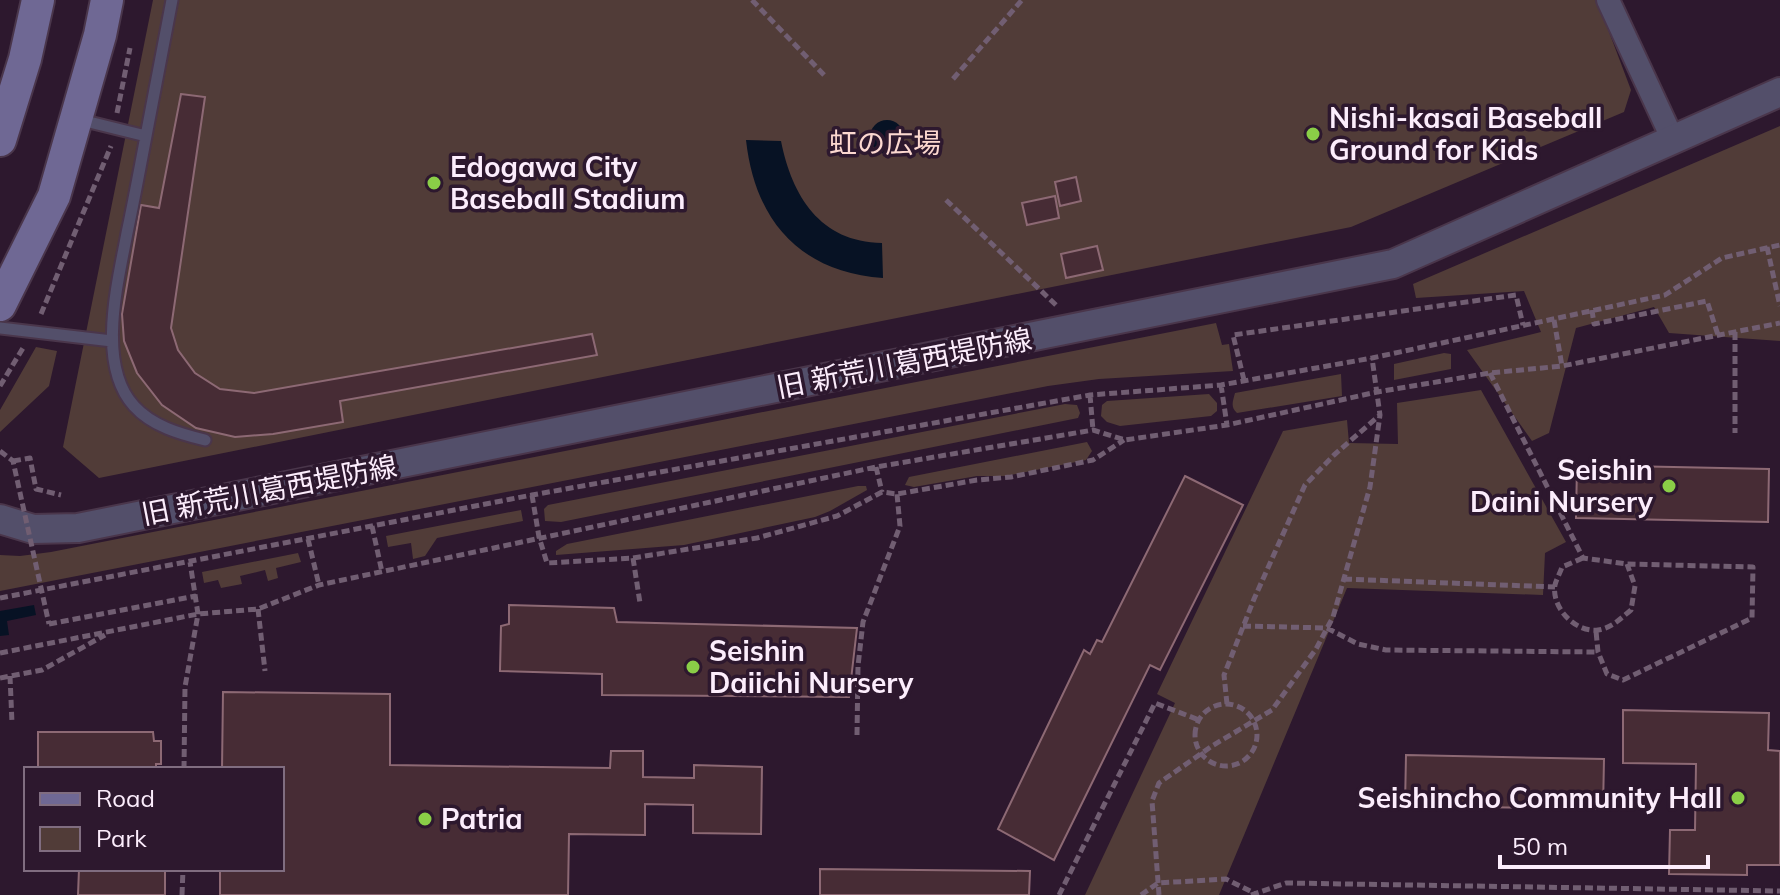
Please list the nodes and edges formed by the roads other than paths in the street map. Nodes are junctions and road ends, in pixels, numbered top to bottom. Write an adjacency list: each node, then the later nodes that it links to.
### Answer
1 (38, 0): 8 (main road)
2 (107, 0): 6 (main road)
3 (172, 0): 7 (lane)
4 (1608, 0): 9 (street)
5 (1780, 92): 9 (street, 旧 新荒川葛西堤防線)
6 (76, 119): 7 (lane); 10 (main road)
7 (146, 136): 12 (lane)
8 (0, 140)
9 (1673, 140): 14 (street, 旧 新荒川葛西堤防線)
10 (0, 305)
11 (0, 328): 12 (lane)
12 (112, 341): 13 (lane)
13 (205, 440)
14 (0, 519)

